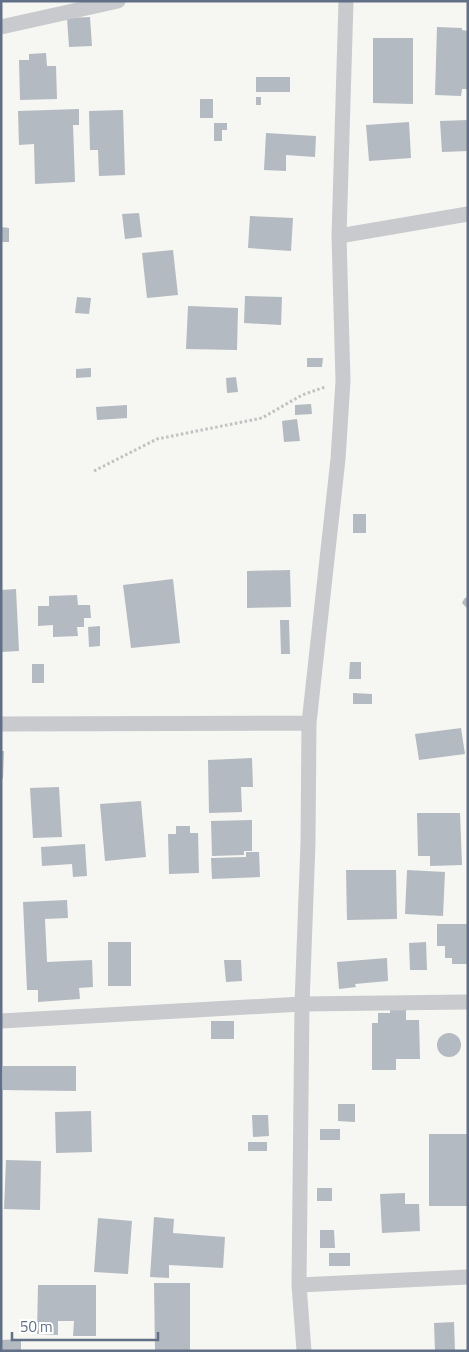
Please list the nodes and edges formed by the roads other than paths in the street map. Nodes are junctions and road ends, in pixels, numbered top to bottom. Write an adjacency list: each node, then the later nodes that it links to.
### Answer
1 (118, 1): 3 (street)
2 (346, 1): 5 (street)
3 (1, 27)
4 (468, 214): 5 (street)
5 (338, 236): 6 (street)
6 (309, 723): 7 (street); 9 (street)
7 (1, 724)
8 (468, 1002): 9 (street)
9 (302, 1004): 10 (street); 12 (street)
10 (1, 1020)
11 (468, 1277): 12 (street)
12 (298, 1285): 13 (street)
13 (304, 1351)

